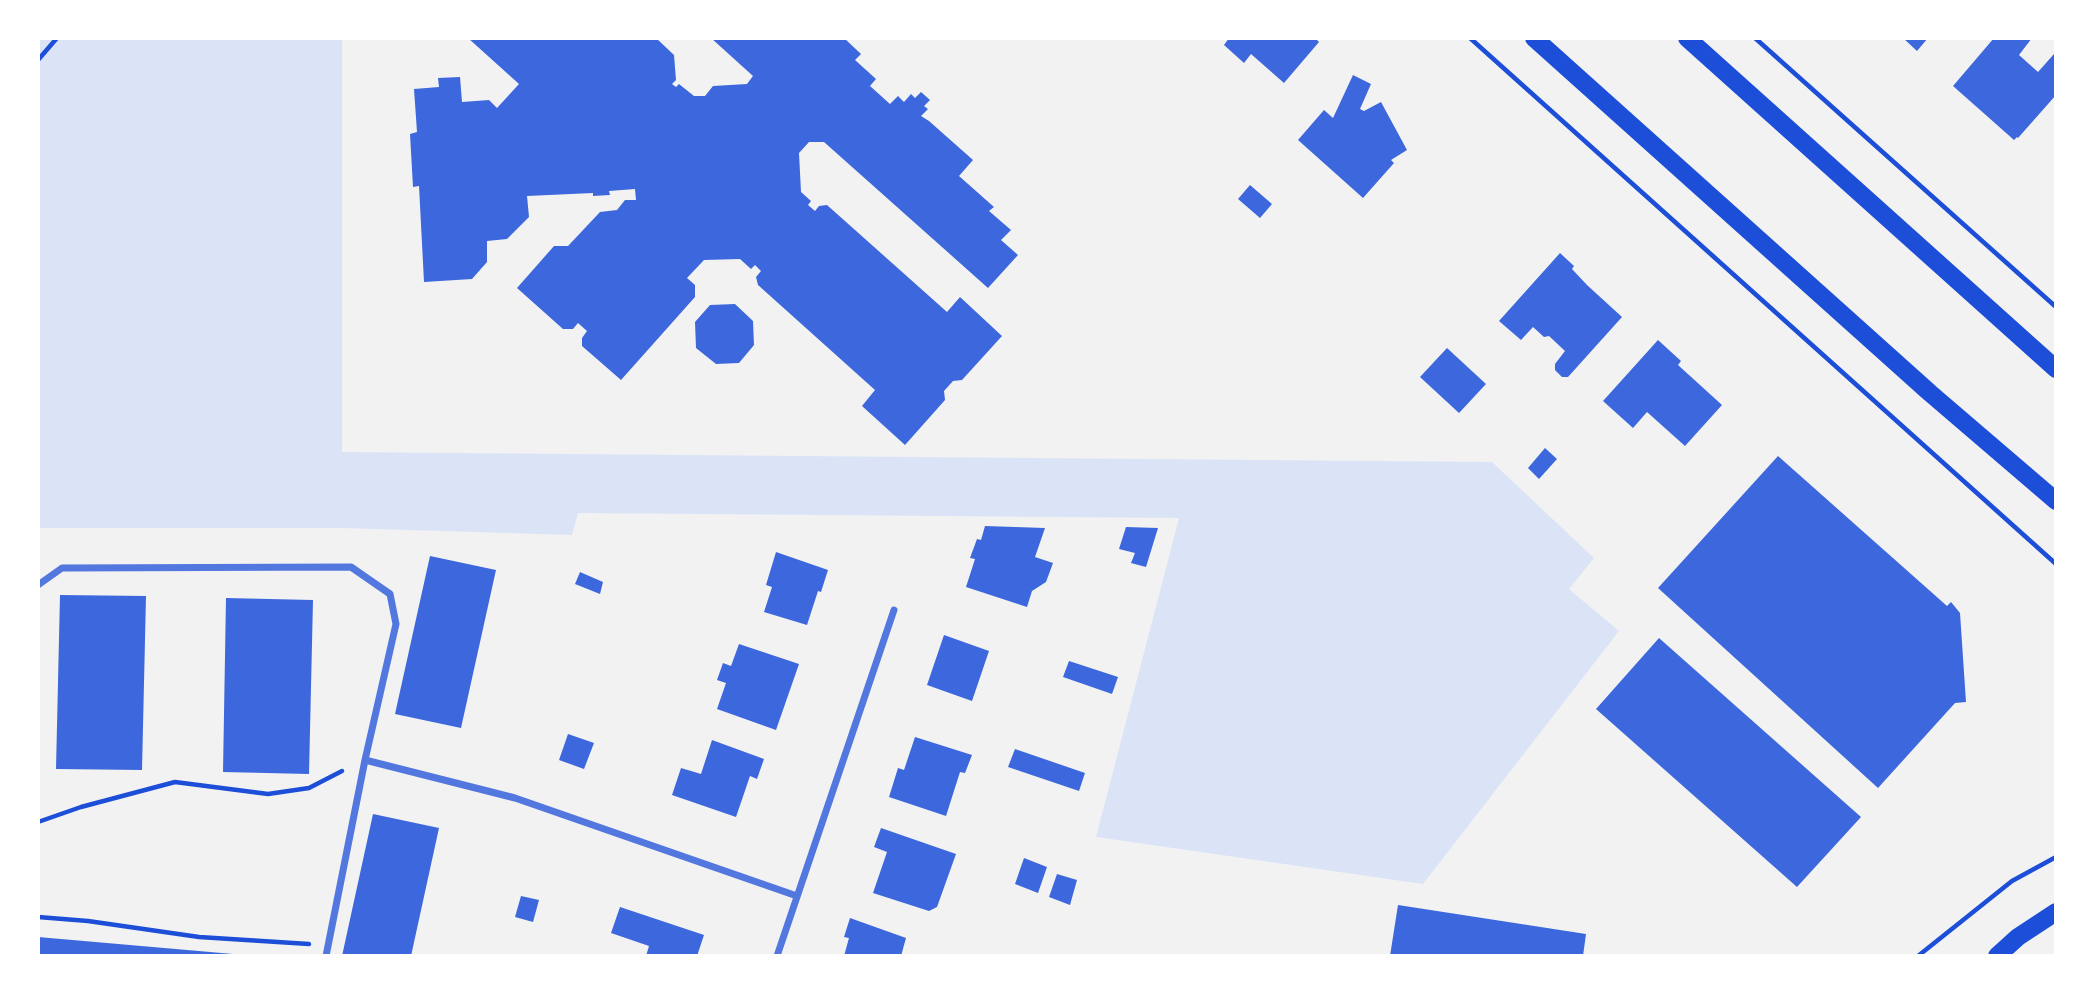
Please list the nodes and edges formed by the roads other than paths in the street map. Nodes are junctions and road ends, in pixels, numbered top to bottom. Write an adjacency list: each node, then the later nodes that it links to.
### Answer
1 (1534, 38): 4 (main road)
2 (1687, 38): 3 (main road)
3 (2056, 369)
4 (2056, 501)
5 (38, 585): 7 (street)
6 (894, 610): 8 (street)
7 (365, 760): 8 (street); 10 (street)
8 (797, 896): 11 (street)
9 (2056, 912): 12 (main road)
10 (326, 956)
11 (777, 956)
12 (1997, 956)

